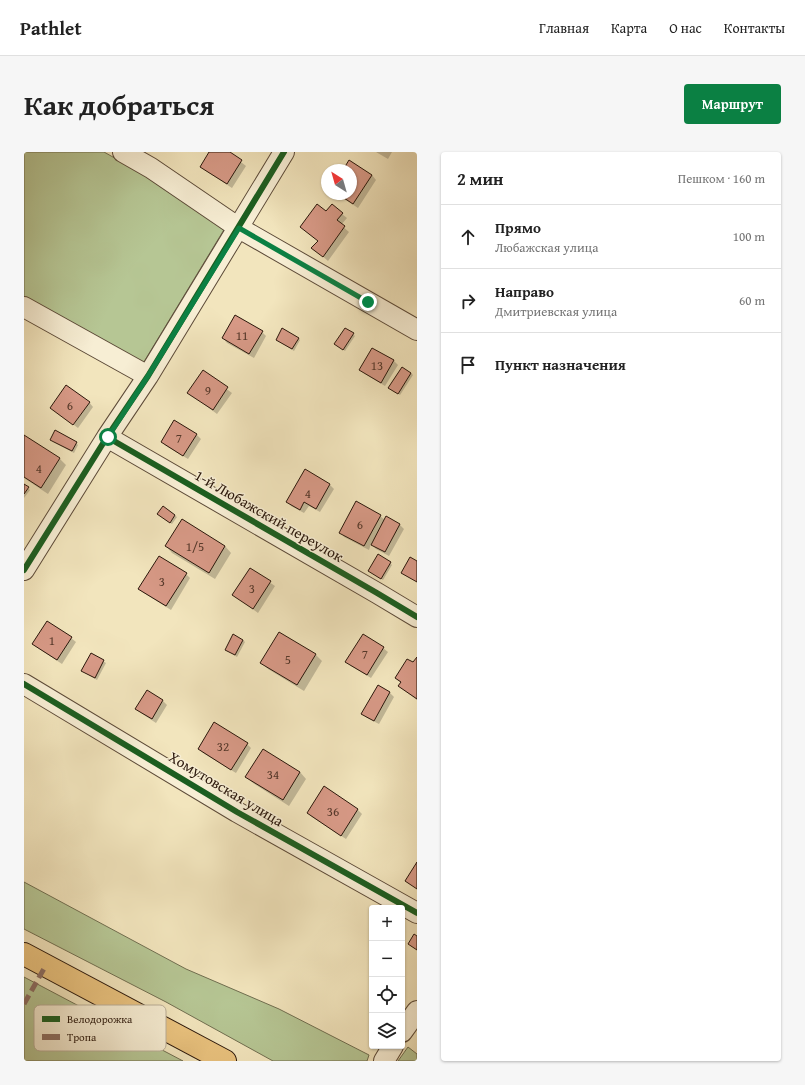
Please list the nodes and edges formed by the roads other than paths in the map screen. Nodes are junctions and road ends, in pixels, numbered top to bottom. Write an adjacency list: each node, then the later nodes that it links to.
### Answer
1 (123, 152): 3 (street)
2 (284, 152): 3 (street)
3 (239, 228): 5 (street); 6 (street)
4 (24, 307): 6 (street)
5 (417, 330)
6 (148, 376): 7 (street)
7 (108, 437): 8 (street); 9 (street, 1-й Любажский переулок)
8 (24, 570)
9 (417, 618)
10 (24, 684): 11 (street, Хомутовская улица)
11 (417, 913)
12 (24, 954): 13 (main road)
13 (120, 1005)
14 (417, 1011): 15 (street)
15 (405, 1028)
16 (166, 1030): 18 (main road)
17 (391, 1049): 19 (street)
18 (225, 1061)
19 (384, 1061)

